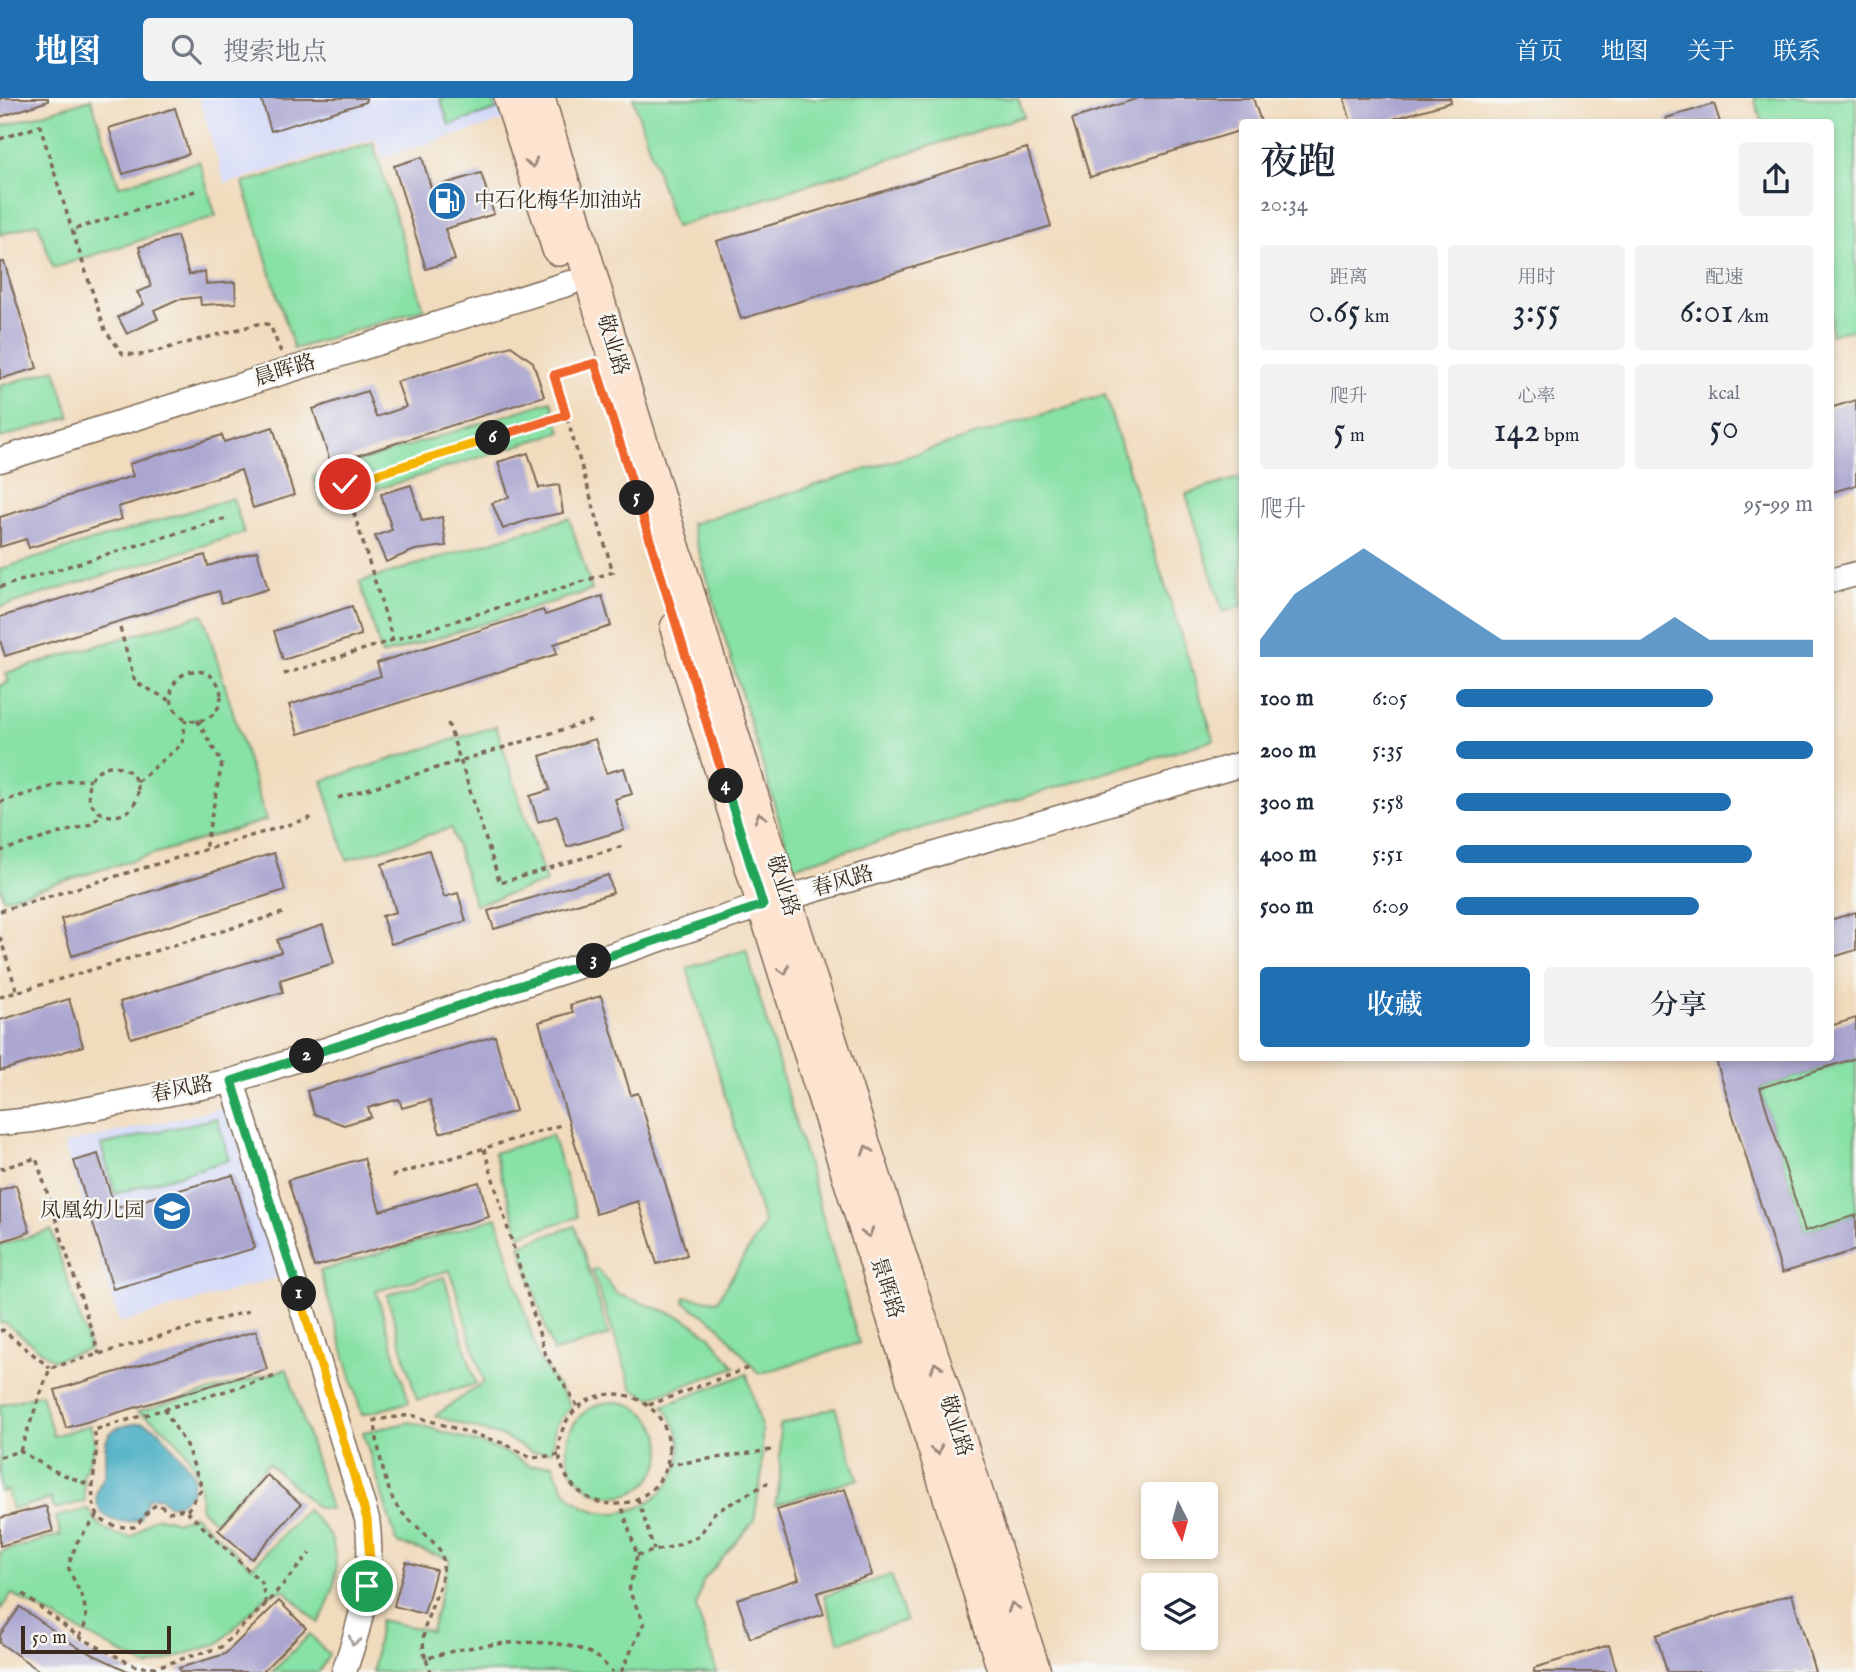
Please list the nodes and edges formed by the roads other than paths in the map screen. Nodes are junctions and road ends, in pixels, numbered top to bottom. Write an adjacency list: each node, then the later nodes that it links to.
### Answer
1 (511, 98): 3 (main road, 敬业路, one-way to 3)
2 (538, 98): 8 (main road, 敬业路, one-way to 2)
3 (570, 282): 4 (street, 晨晖路); 8 (main road, 敬业路)
4 (0, 460)
5 (1856, 573): 6 (street)
6 (1834, 581)
7 (1239, 765): 8 (street, 春风路)
8 (774, 901): 9 (street, 春风路); 12 (main road, 景晖路, one-way to 12); 13 (main road, 敬业路, one-way to 8)
9 (232, 1081): 10 (street, 春风路); 11 (street, one-way to 11)
10 (0, 1123)
11 (344, 1672)
12 (1005, 1672)
13 (1034, 1672)

